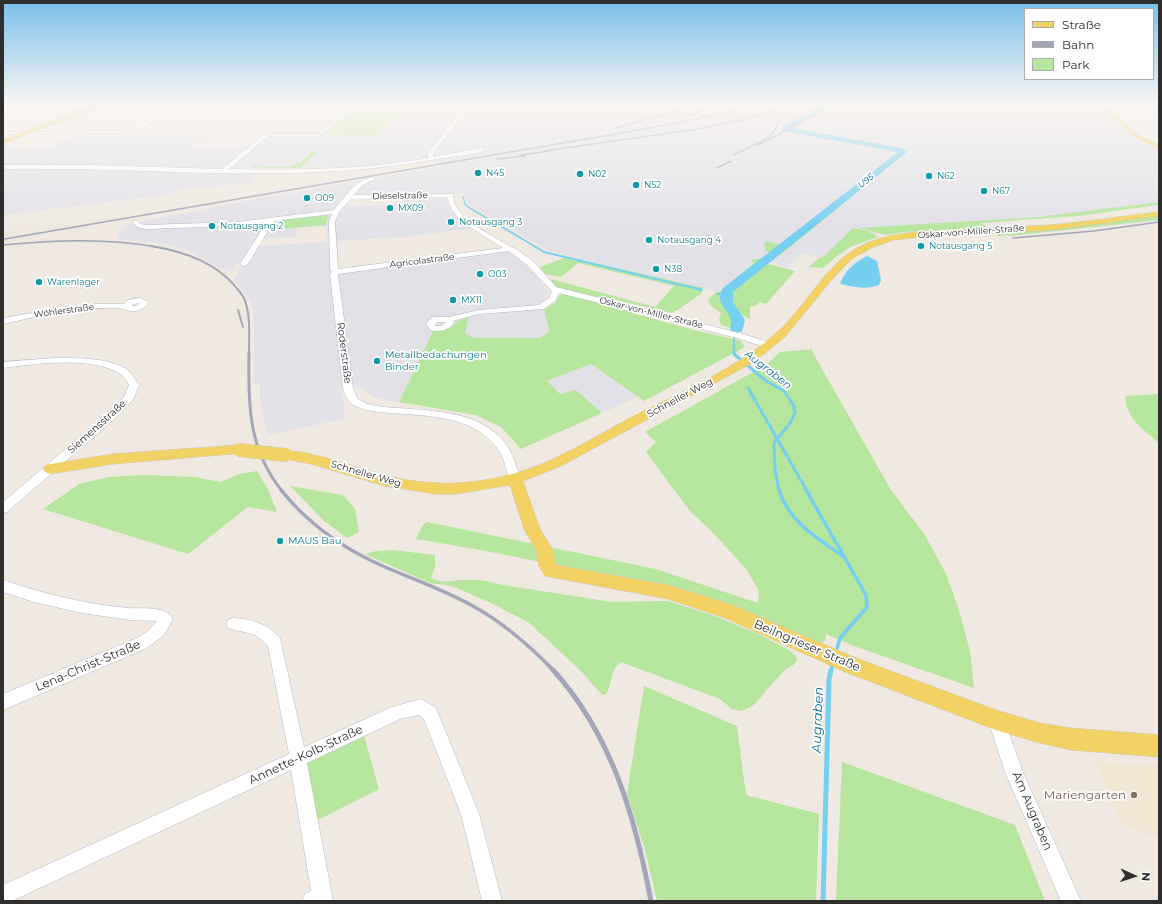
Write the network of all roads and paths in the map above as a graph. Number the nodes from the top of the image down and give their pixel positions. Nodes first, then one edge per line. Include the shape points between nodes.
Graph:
1 (255, 144) edge
2 (438, 144) edge
3 (482, 150) dead end
4 (431, 158) junction
5 (4, 167) edge
6 (224, 170) junction
7 (374, 179) dead end
8 (350, 196) junction
9 (336, 212) junction
10 (1159, 214) edge
11 (272, 220) junction
12 (135, 222) dead end
13 (508, 249) junction
14 (244, 264) dead end
15 (336, 272) junction
16 (556, 290) junction
17 (125, 306) dead end
18 (448, 320) dead end
19 (3, 321) edge
20 (771, 342) junction
21 (3, 365) edge
22 (50, 469) junction
23 (515, 479) junction
24 (3, 509) edge
25 (3, 586) edge
26 (233, 624) dead end
27 (3, 702) edge
28 (996, 720) junction
29 (1159, 746) edge
30 (298, 759) junction
31 (3, 895) edge
32 (319, 899) edge
33 (492, 901) edge
34 (1071, 901) edge

1 - 6 street
2 - 4 street via 430,154
3 - 4 street
4 - 6 street via 356,169
5 - 6 street
7 - 8 street via 360,184
8 - 9 street
8 - 13 street, Dieselstraße via 451,195 453,207 462,216
9 - 11 street
9 - 15 street, Roderstraße via 332,222
10 - 20 main road, Oskar-von-Miller-Straße via 1052,227 916,235 870,245 843,262 796,320
11 - 12 street via 157,227 139,226
11 - 14 street
13 - 15 street, Agricolastraße
13 - 16 street via 516,251 551,288
15 - 23 street, Roderstraße via 334,274 348,388 355,401 375,408 455,417 479,426 502,447
16 - 18 street via 552,299 541,307 479,312
16 - 20 street, Oskar-von-Miller-Straße
17 - 19 street, Wöhlerstraße via 68,309
20 - 23 main road, Schneller Weg via 745,363 556,463
21 - 22 street, Siemensstraße via 55,360 82,361 119,370 133,382 133,389 124,404
22 - 23 main road, Schneller Weg, bridge via 113,458 239,450 312,459 385,481 424,488 456,489
22 - 24 street, Siemensstraße
23 - 28 main road, Beilngrieser Straße via 533,530 543,544 547,566 552,571 668,592 730,612 822,653
25 - 27 street, Lena-Christ-Straße via 31,596 74,606 165,617 163,625 142,643
26 - 30 street via 262,630 275,643
28 - 29 main road, Beilngrieser Straße via 1040,734 1071,739
28 - 34 street, Am Augraben via 1014,772
30 - 31 street, Annette-Kolb-Straße
30 - 32 street
30 - 33 street, Annette-Kolb-Straße via 398,712 421,707 430,714 470,814

